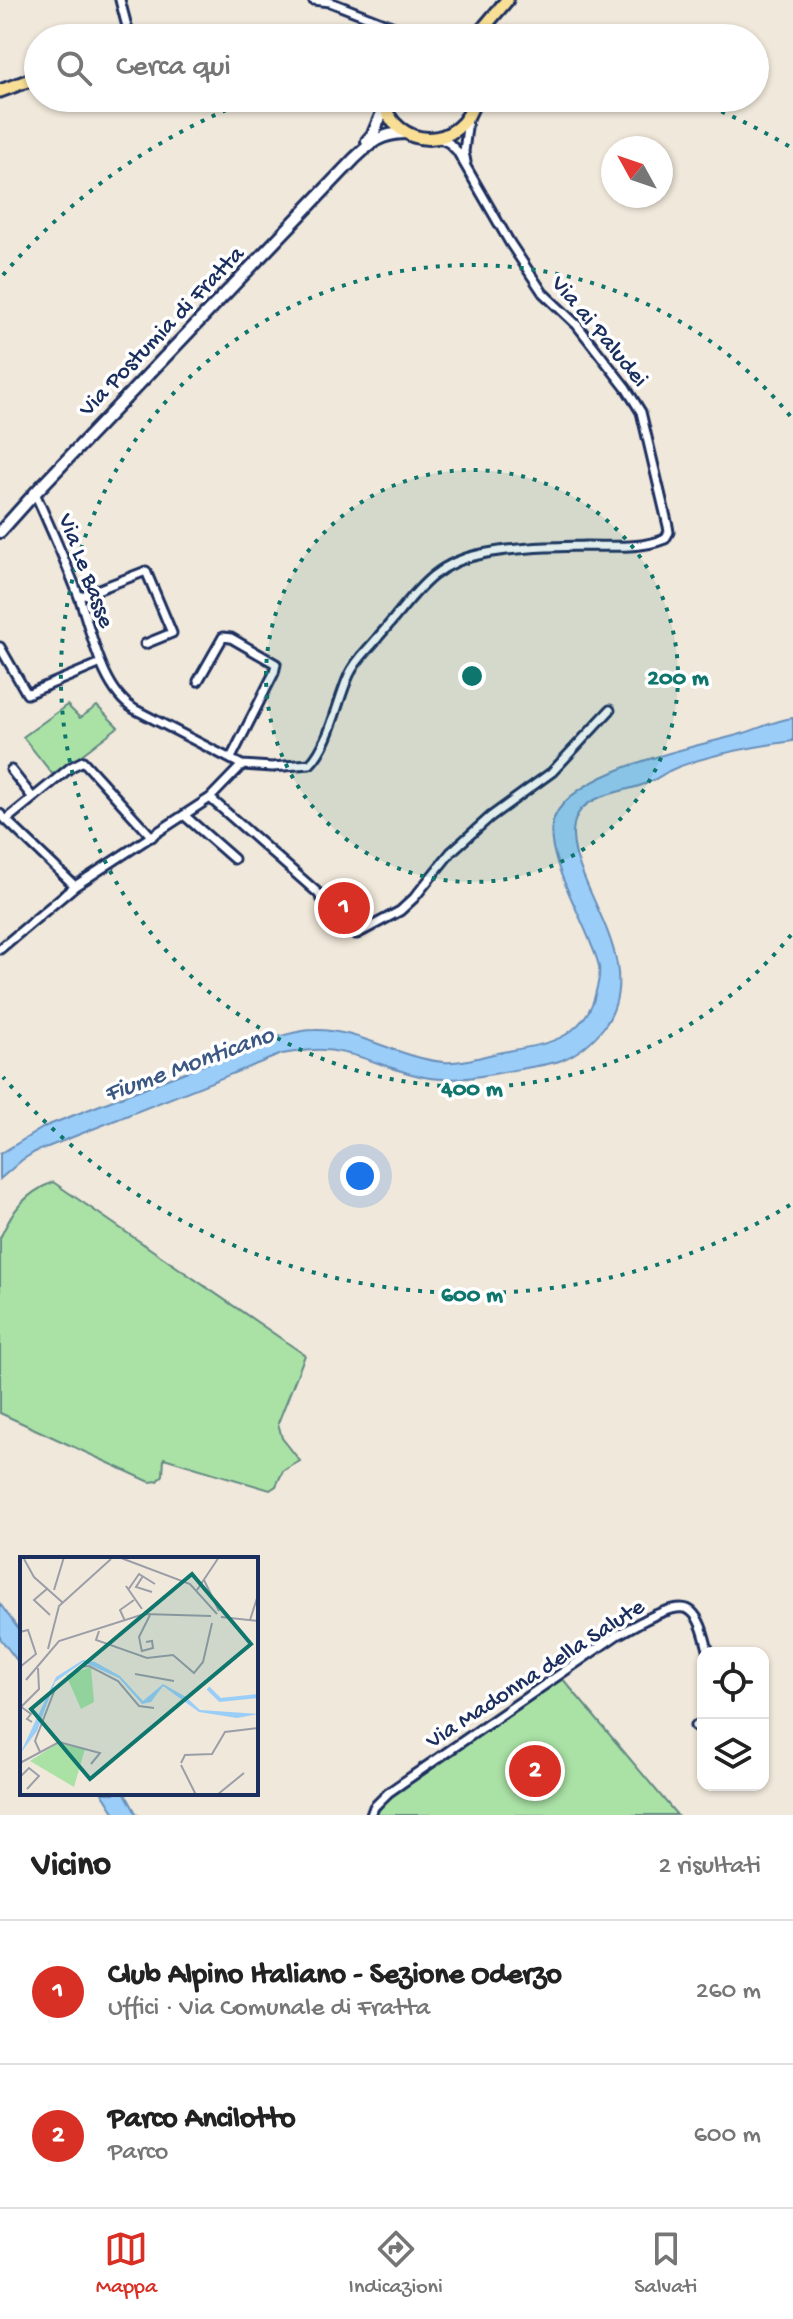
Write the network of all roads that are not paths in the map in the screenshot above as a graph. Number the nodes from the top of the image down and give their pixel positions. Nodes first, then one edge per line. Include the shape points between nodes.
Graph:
1 (120, 0) edge
2 (313, 0) edge
3 (507, 0) edge
4 (489, 19) junction
5 (126, 24) edge
6 (386, 24) edge
7 (483, 24) edge
8 (485, 24) edge
9 (24, 82) edge
10 (0, 91) edge
11 (380, 112) edge
12 (387, 112) edge
13 (470, 112) edge
14 (469, 116) junction
15 (405, 133) junction
16 (438, 138) junction
17 (354, 159) junction
18 (467, 168) junction
19 (35, 493) junction
20 (0, 532) edge
21 (79, 597) junction
22 (145, 644) dead end
23 (0, 647) edge
24 (101, 663) junction
25 (198, 681) dead end
26 (610, 710) dead end
27 (231, 758) junction
28 (242, 765) junction
29 (11, 770) dead end
30 (33, 798) junction
31 (210, 798) junction
32 (185, 816) junction
33 (3, 817) edge
34 (152, 837) junction
35 (234, 859) dead end
36 (75, 886) junction
37 (0, 949) edge
38 (707, 1647) edge
39 (371, 1815) edge

1 - 5 street
2 - 6 street
3 - 4 main road
4 - 7 main road
4 - 8 main road
9 - 10 main road
11 - 17 main road, Via Postumia di Fratta via 373,134
12 - 15 main road
13 - 14 main road
14 - 16 main road
14 - 18 street
15 - 16 main road
15 - 17 main road, Via Postumia di Fratta via 374,140
16 - 18 street, Via ai Paludei via 457,151
17 - 19 main road, Via Postumia di Fratta
18 - 28 street, Via ai Paludei via 543,293 577,325 641,412 669,532 665,539 647,544 546,547 465,558 426,580 359,658 310,764
19 - 20 main road, Via Postumia di Fratta
19 - 21 street, Via Le Basse
21 - 22 street via 146,571 172,633
21 - 24 street, Via Le Basse
23 - 24 street, Via Le Basse via 27,694
24 - 27 street, Via Le Basse via 127,704
25 - 27 street via 223,637 276,664
26 - 31 street via 552,772 451,852 406,906 357,934 345,933 318,893
27 - 28 street, Via Le Basse
28 - 31 street
29 - 30 street
30 - 33 street
30 - 34 street via 83,761
31 - 32 street
32 - 34 street
32 - 35 street
33 - 36 street
34 - 36 street
36 - 37 street
38 - 39 street, Via Madonna della Salute via 692,1611 685,1607 647,1619 389,1792

